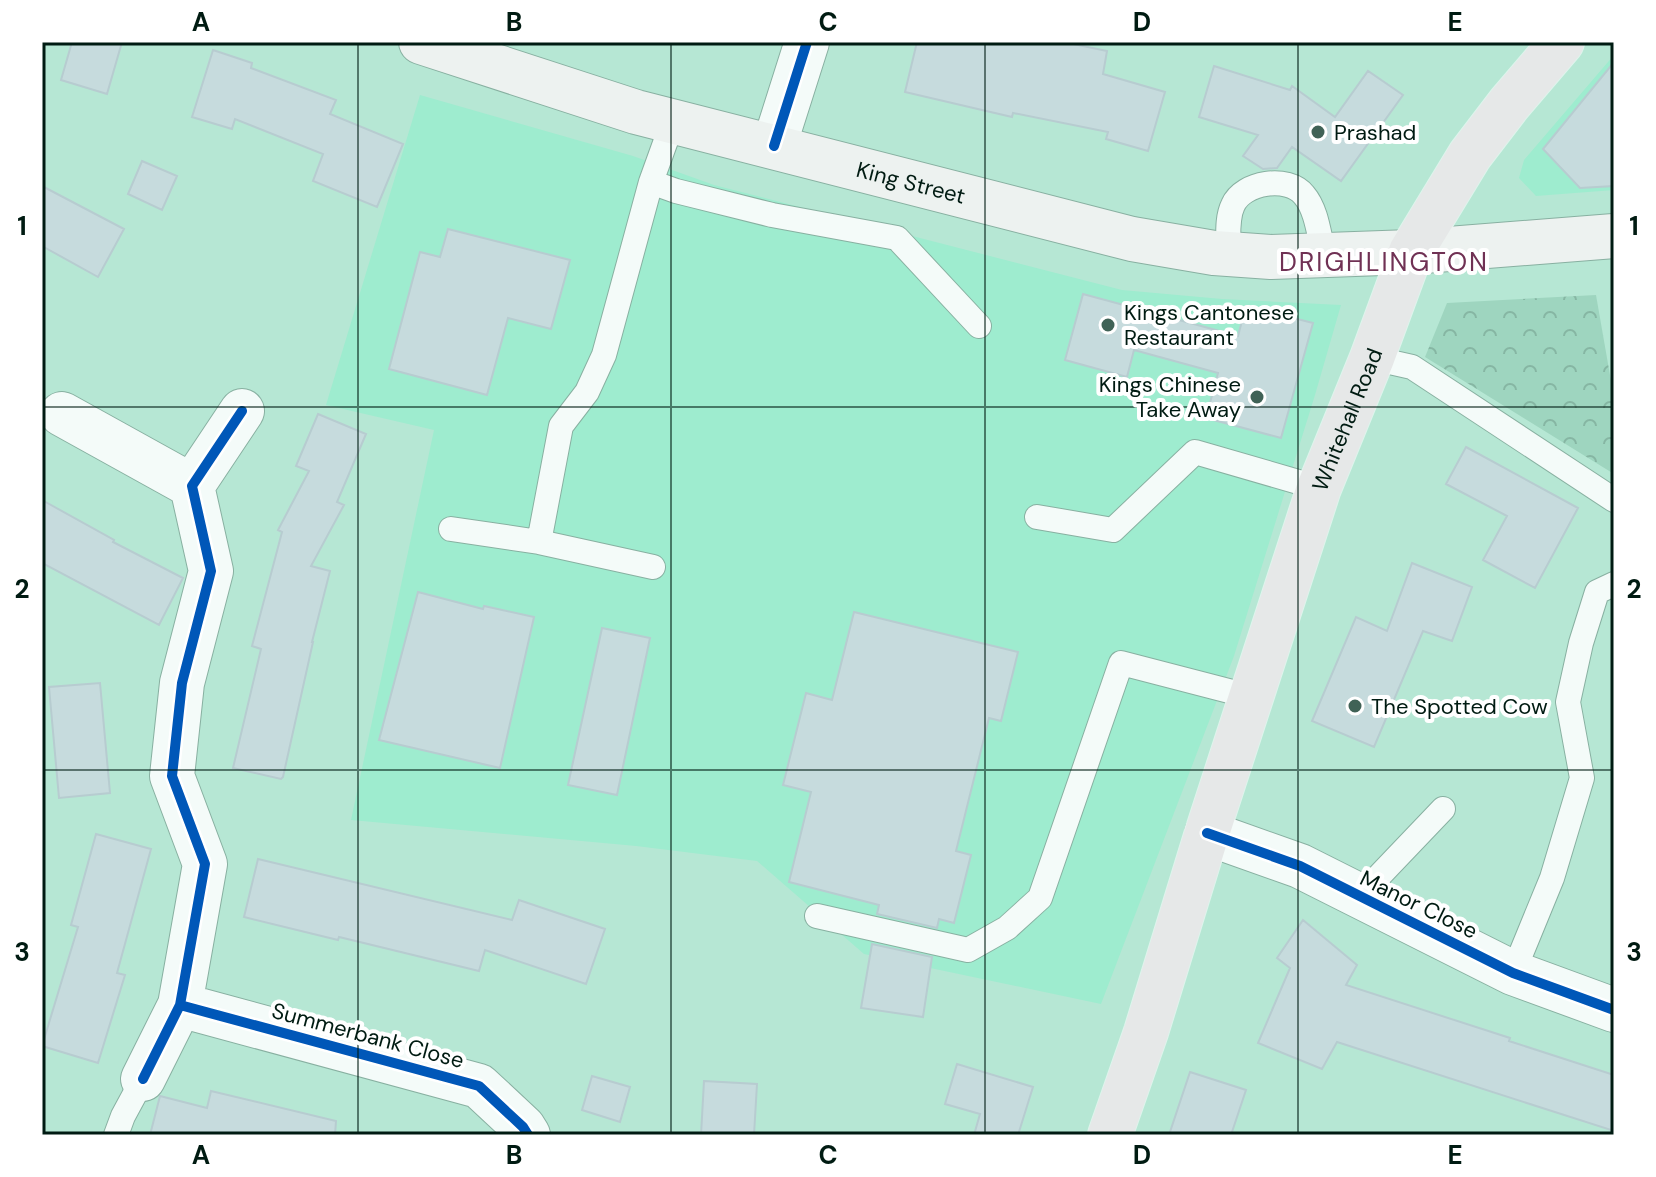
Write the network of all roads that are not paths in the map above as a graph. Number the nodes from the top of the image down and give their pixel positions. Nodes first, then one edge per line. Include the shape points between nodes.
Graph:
1 (421, 42) edge
2 (807, 42) edge
3 (1562, 42) edge
4 (673, 121) junction
5 (774, 146) junction
6 (651, 182) junction
7 (1614, 236) edge
8 (1411, 252) junction
9 (1228, 255) junction
10 (1324, 255) junction
11 (979, 326) dead end
12 (1372, 358) junction
13 (242, 411) dead end
14 (62, 414) dead end
15 (192, 486) junction
16 (1319, 488) junction
17 (1614, 500) edge
18 (1037, 517) dead end
19 (451, 529) dead end
20 (539, 542) junction
21 (653, 567) dead end
22 (1614, 584) edge
23 (1252, 697) junction
24 (1443, 809) dead end
25 (1207, 833) junction
26 (1359, 897) junction
27 (817, 916) dead end
28 (1513, 973) junction
29 (180, 1005) junction
30 (1614, 1010) edge
31 (143, 1079) joint
32 (116, 1135) edge
33 (528, 1135) edge
34 (1110, 1135) edge

1 - 4 main road, King Street
2 - 5 street
3 - 8 main road, Whitehall Road via 1470,155
4 - 5 main road, King Street
4 - 6 lane
5 - 9 main road, King Street via 1132,239
6 - 11 lane via 772,215 897,238
6 - 20 lane via 604,355 587,392 561,426
7 - 8 main road, King Street
8 - 10 main road, King Street
8 - 12 main road, Whitehall Road
9 - 10 main road, King Street
9 - 10 lane via 1229,216 1238,196 1283,183 1302,191 1309,201
12 - 16 main road, Whitehall Road
12 - 17 lane via 1412,367
13 - 15 street
14 - 15 street
15 - 29 street via 211,571 182,683 172,776 205,864
16 - 18 lane via 1195,452 1113,530
16 - 23 main road, Whitehall Road
19 - 20 lane
20 - 21 lane
22 - 28 lane via 1597,592 1568,702 1582,778 1552,878
23 - 25 main road, Whitehall Road
23 - 27 lane via 1121,663 1040,898 1007,928 968,950
24 - 26 lane
25 - 26 street, Manor Close via 1300,866
25 - 34 main road, Whitehall Road
26 - 28 street, Manor Close
28 - 30 street, Manor Close
29 - 31 street
29 - 33 street, Summerbank Close via 479,1086
31 - 32 lane

